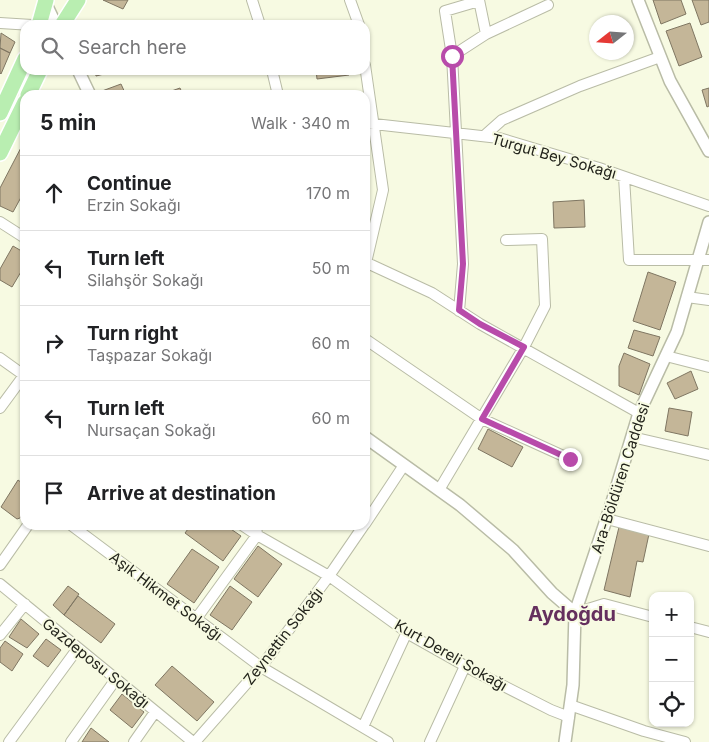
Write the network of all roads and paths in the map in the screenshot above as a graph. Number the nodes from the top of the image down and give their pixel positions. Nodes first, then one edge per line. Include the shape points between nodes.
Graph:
1 (45, 0) edge
2 (78, 0) edge
3 (252, 0) edge
4 (350, 0) edge
5 (638, 0) edge
6 (479, 1) edge
7 (548, 4) dead end
8 (39, 20) edge
9 (54, 20) edge
10 (65, 20) edge
11 (258, 20) edge
12 (357, 20) edge
13 (0, 23) edge
14 (20, 24) edge
15 (486, 34) junction
16 (452, 56) junction
17 (660, 57) junction
18 (20, 71) edge
19 (38, 75) edge
20 (80, 75) edge
21 (273, 75) edge
22 (366, 75) edge
23 (30, 90) edge
24 (88, 90) edge
25 (277, 90) edge
26 (367, 90) edge
27 (20, 112) edge
28 (0, 113) edge
29 (370, 123) edge
30 (370, 125) edge
31 (456, 134) junction
32 (484, 136) junction
33 (709, 151) edge
34 (0, 153) edge
35 (624, 177) junction
36 (709, 206) edge
37 (0, 222) edge
38 (709, 222) edge
39 (20, 235) edge
40 (506, 240) dead end
41 (370, 247) edge
42 (704, 260) edge
43 (370, 266) edge
44 (688, 297) junction
45 (709, 300) edge
46 (459, 310) junction
47 (370, 342) edge
48 (524, 347) junction
49 (666, 356) junction
50 (0, 358) edge
51 (709, 367) edge
52 (20, 372) edge
53 (20, 382) edge
54 (0, 408) edge
55 (639, 413) junction
56 (482, 419) junction
57 (632, 437) junction
58 (370, 441) edge
59 (709, 455) edge
60 (570, 459) dead end
61 (404, 465) junction
62 (439, 490) junction
63 (370, 515) edge
64 (607, 519) junction
65 (24, 530) edge
66 (78, 530) edge
67 (256, 530) edge
68 (360, 530) edge
69 (709, 546) edge
70 (0, 565) edge
71 (330, 576) junction
72 (0, 584) edge
73 (24, 604) junction
74 (575, 613) junction
75 (649, 616) edge
76 (196, 619) junction
77 (694, 628) edge
78 (407, 632) junction
79 (709, 632) edge
80 (0, 635) edge
81 (78, 648) junction
82 (465, 666) junction
83 (261, 667) junction
84 (116, 679) junction
85 (570, 711) junction
86 (155, 712) junction
87 (364, 727) junction
88 (9, 742) edge
89 (71, 742) edge
90 (134, 742) edge
91 (194, 742) edge
92 (388, 742) edge
93 (430, 742) edge
94 (566, 742) edge
95 (685, 742) edge

1 - 8 main road
1 - 9 street
2 - 10 main road
3 - 11 street
4 - 12 street
5 - 17 street
6 - 15 street
6 - 16 street via 444,11
7 - 15 street
13 - 14 street
15 - 16 street
16 - 31 street
17 - 32 street via 580,86 502,120
17 - 33 street
18 - 28 main road
19 - 23 main road
20 - 24 street
21 - 25 street
22 - 26 street
27 - 34 main road
29 - 31 street, Turgut Bey Sokağı
30 - 41 street via 376,138 383,190
31 - 32 street, Turgut Bey Sokağı
31 - 46 street via 463,264
32 - 35 street, Turgut Bey Sokağı via 500,138
35 - 36 street, Turgut Bey Sokağı
35 - 42 street via 629,260
37 - 39 street
38 - 42 street, Ara-Böldüren Caddesi
40 - 48 street via 542,239 545,306
42 - 44 street, Ara-Böldüren Caddesi
43 - 46 street via 432,293
44 - 45 street
44 - 49 street, Ara-Böldüren Caddesi
46 - 48 street
47 - 56 street
48 - 55 street
48 - 56 street
49 - 51 street
49 - 55 street, Ara-Böldüren Caddesi
50 - 52 street
53 - 54 street
55 - 57 street, Ara-Böldüren Caddesi
56 - 60 street
56 - 62 street
57 - 59 street
57 - 64 street, Ara-Böldüren Caddesi
58 - 61 street
61 - 62 street
61 - 63 street, Zeynettin Sokağı
62 - 74 street via 513,550
64 - 69 street
64 - 74 street, Ara-Böldüren Caddesi
65 - 70 street
66 - 76 street, Aşık Hikmet Sokağı
67 - 71 street, Kurt Dereli Sokağı
67 - 76 street
68 - 71 street, Zeynettin Sokağı
71 - 78 street, Kurt Dereli Sokağı
71 - 83 street, Zeynettin Sokağı
72 - 73 street, Gazdeposu Sokağı
73 - 80 street
73 - 81 street, Gazdeposu Sokağı
74 - 75 street via 604,604
74 - 85 street, Ara-Böldüren Caddesi
76 - 83 street, Aşık Hikmet Sokağı
77 - 79 street
78 - 82 street, Kurt Dereli Sokağı
78 - 87 street
81 - 84 street, Gazdeposu Sokağı
81 - 88 street
82 - 85 street, Kurt Dereli Sokağı via 551,710
82 - 93 street
83 - 87 street, Aşık Hikmet Sokağı
83 - 91 street, Zeynettin Sokağı
84 - 86 street, Gazdeposu Sokağı
84 - 89 street
85 - 94 street, Ara-Böldüren Caddesi
85 - 95 street, Kurt Dereli Sokağı
86 - 90 street
86 - 91 street, Gazdeposu Sokağı
87 - 92 street, Aşık Hikmet Sokağı

